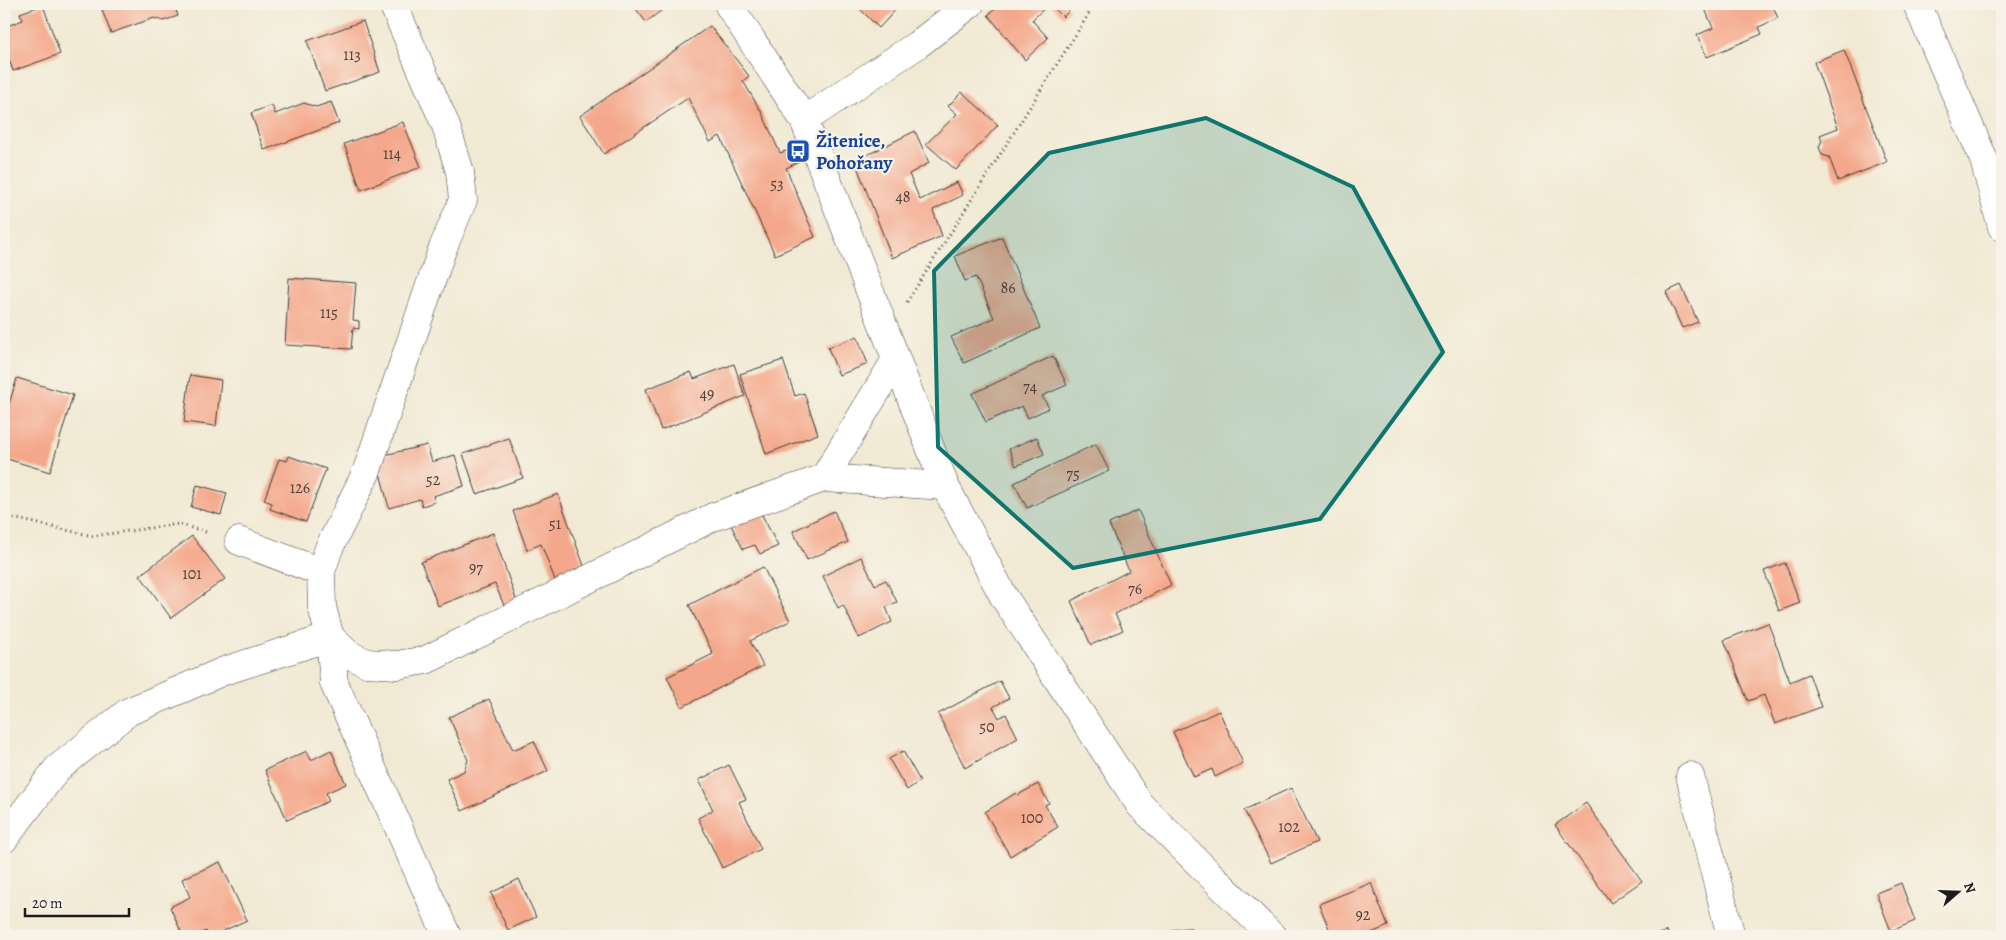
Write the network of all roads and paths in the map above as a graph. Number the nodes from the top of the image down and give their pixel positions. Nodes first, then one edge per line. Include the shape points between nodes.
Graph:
1 (393, 4) edge
2 (728, 4) edge
3 (970, 4) edge
4 (1094, 4) edge
5 (1917, 4) edge
6 (804, 120) junction
7 (2002, 228) edge
8 (886, 336) junction
9 (895, 361) junction
10 (824, 478) junction
11 (945, 486) junction
12 (4, 516) edge
13 (238, 541) joint
14 (321, 572) junction
15 (330, 637) junction
16 (1690, 776) dead end
17 (4, 839) edge
18 (447, 936) edge
19 (1272, 936) edge
20 (1731, 936) edge

1 - 14 street via 446,126 460,172 463,200 442,250 366,473 329,548
2 - 6 street
3 - 6 street via 917,45
4 - 8 path
5 - 7 street via 1984,160
6 - 8 street
8 - 9 street
9 - 10 street
9 - 11 street
10 - 11 street
10 - 15 street via 713,517 426,660 397,665 367,662 348,654
11 - 19 street via 1004,597 1140,805
12 - 13 path via 92,536 179,524
13 - 14 street
14 - 15 street via 322,607
15 - 17 street via 224,671 128,712 57,769
15 - 18 street via 334,682
16 - 20 street

